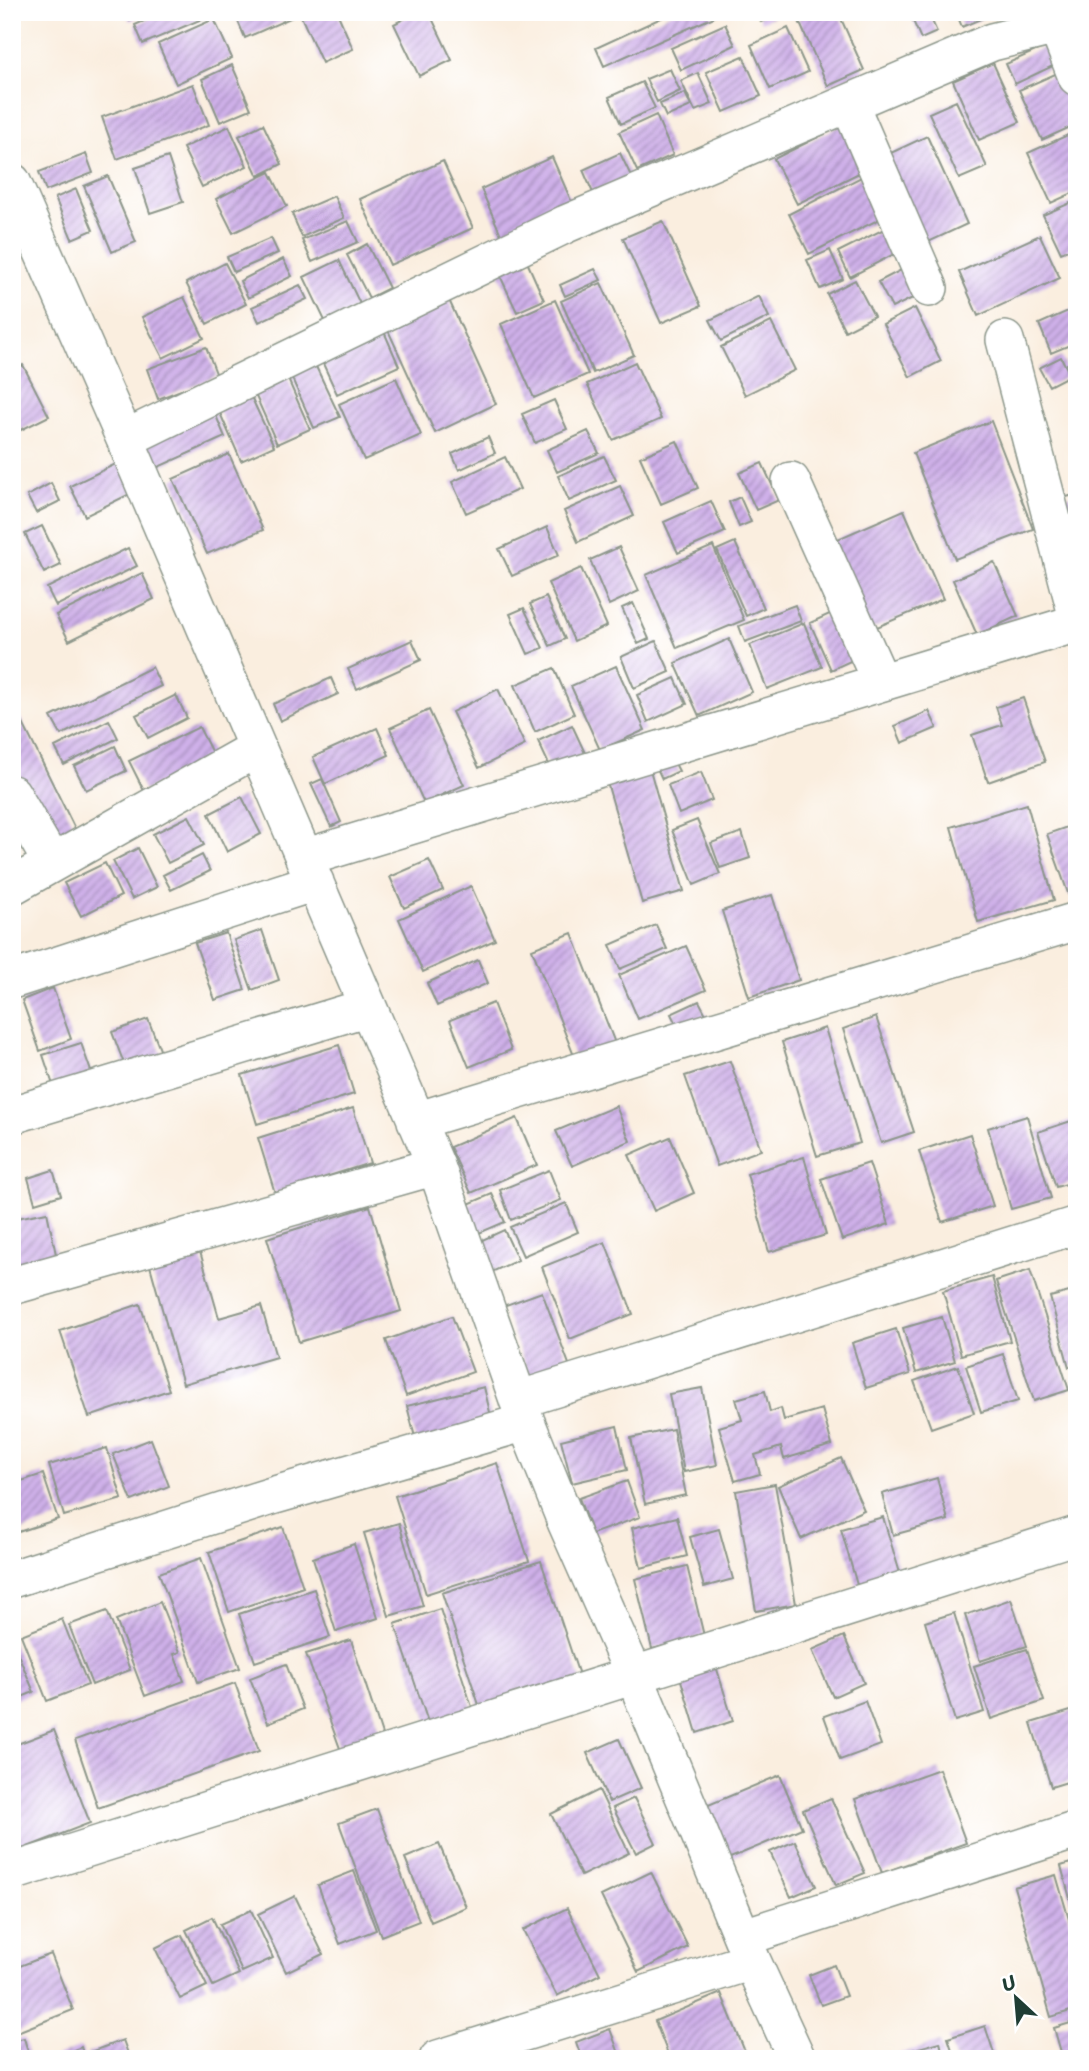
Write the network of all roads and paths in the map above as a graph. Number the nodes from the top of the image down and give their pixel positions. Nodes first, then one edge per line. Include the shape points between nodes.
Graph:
1 (1067, 23) edge
2 (1077, 77) edge
3 (849, 103) junction
4 (12, 182) edge
5 (929, 288) dead end
6 (1005, 340) dead end
7 (125, 439) junction
8 (791, 481) dead end
9 (1077, 615) edge
10 (1077, 623) edge
11 (881, 682) junction
12 (257, 748) junction
13 (12, 794) edge
14 (52, 863) junction
15 (309, 870) junction
16 (12, 886) edge
17 (1077, 920) edge
18 (12, 980) edge
19 (368, 1007) junction
20 (12, 1115) edge
21 (416, 1121) junction
22 (436, 1166) junction
23 (1077, 1225) edge
24 (12, 1286) edge
25 (522, 1411) junction
26 (1077, 1535) edge
27 (12, 1579) edge
28 (634, 1675) junction
29 (1077, 1830) edge
30 (12, 1872) edge
31 (748, 1949) junction
32 (438, 2059) edge
33 (797, 2059) edge

1 - 2 street
1 - 3 street via 992,42
3 - 5 street
3 - 7 street via 566,224
4 - 7 street
6 - 9 street
7 - 12 street
8 - 11 street
10 - 11 street
11 - 15 street
12 - 14 street
12 - 15 street
13 - 14 street
14 - 16 street
15 - 18 street
15 - 19 street
17 - 21 street
19 - 20 street
19 - 21 street
21 - 22 street
22 - 24 street
22 - 25 street
23 - 25 street
25 - 27 street
25 - 28 street
26 - 28 street
28 - 30 street
28 - 31 street
29 - 31 street
31 - 32 street
31 - 33 street

